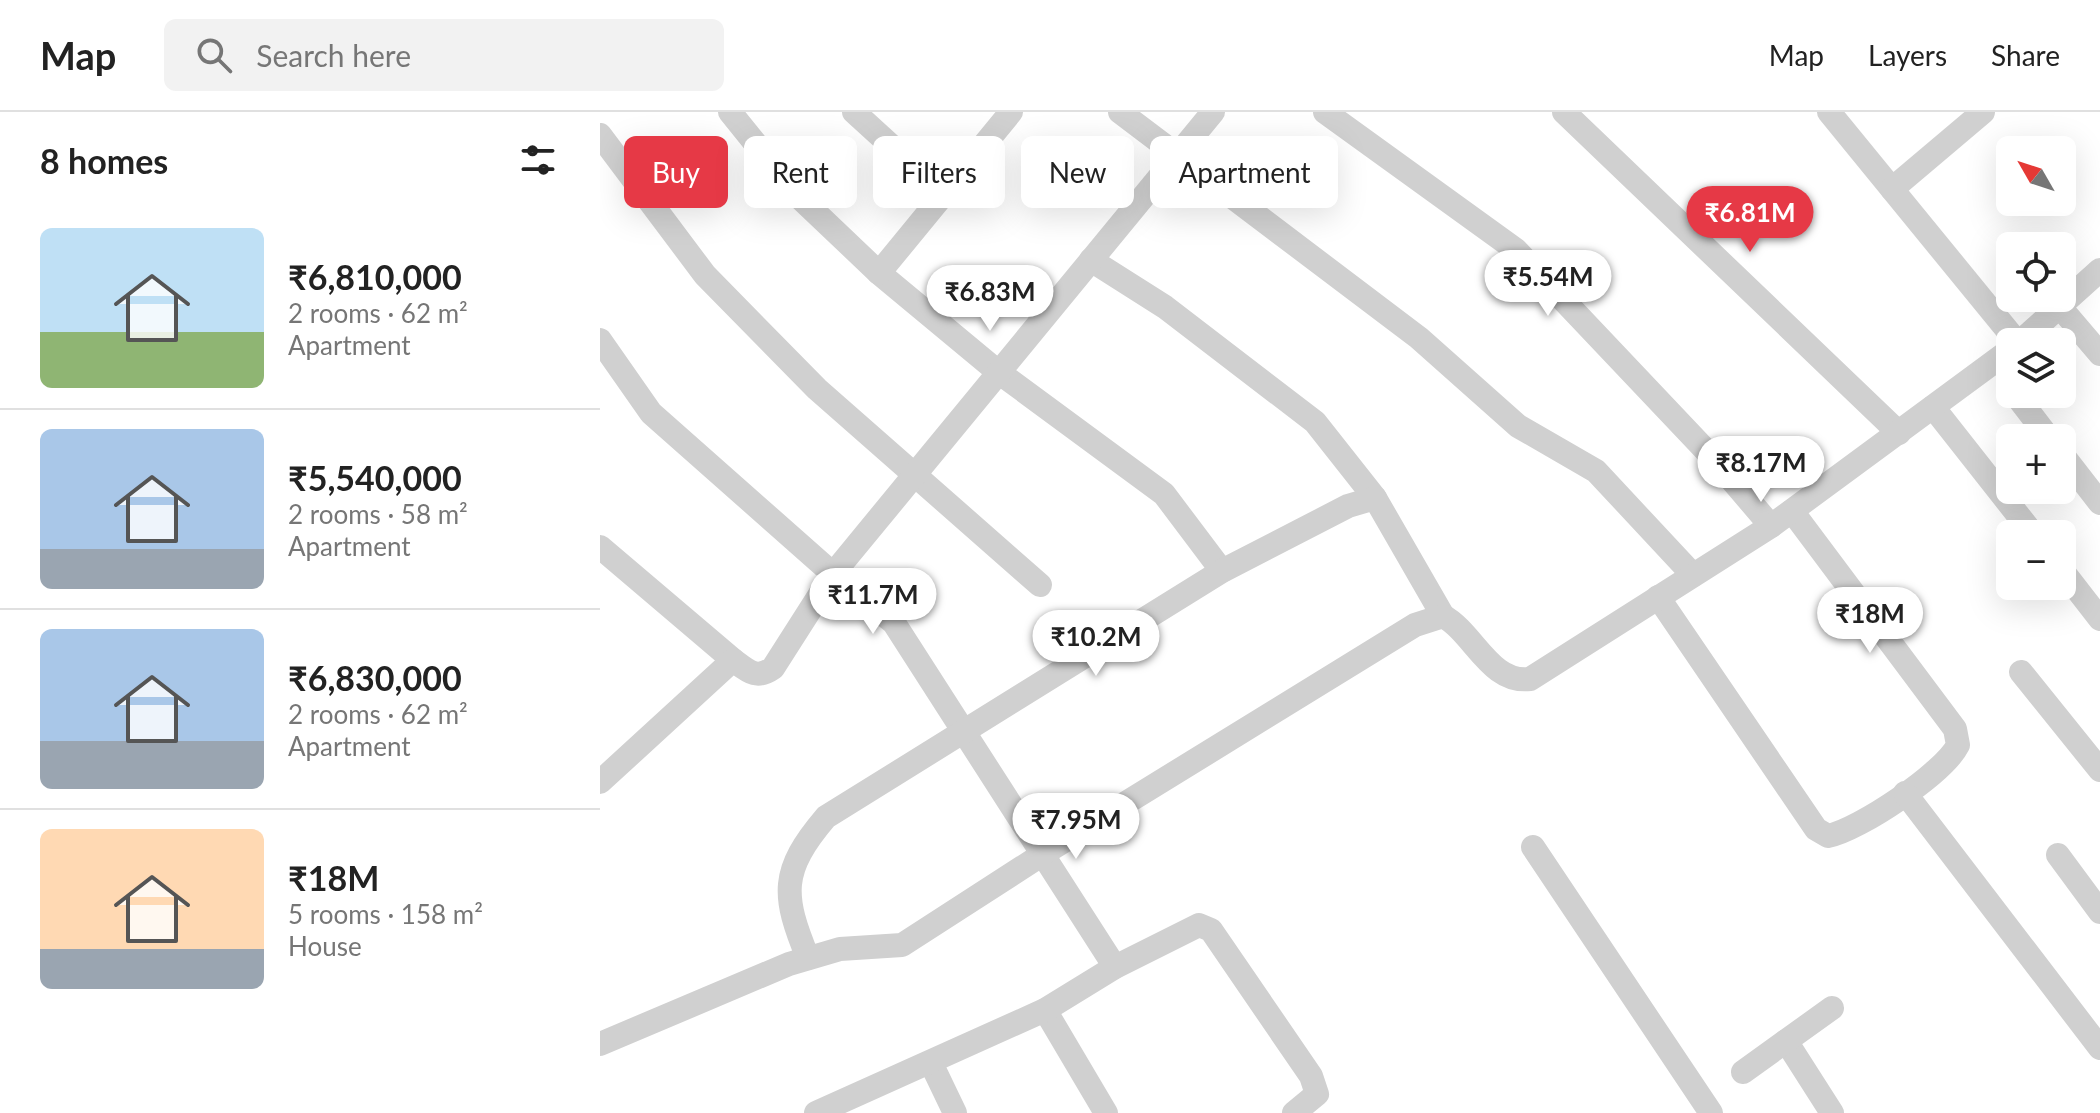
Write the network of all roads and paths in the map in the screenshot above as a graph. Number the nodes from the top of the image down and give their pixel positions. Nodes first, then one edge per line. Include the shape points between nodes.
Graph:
1 (730, 112) edge
2 (854, 112) edge
3 (1011, 112) edge
4 (1120, 112) edge
5 (1213, 112) edge
6 (1325, 112) edge
7 (1564, 112) edge
8 (1829, 112) edge
9 (1983, 112) edge
10 (600, 135) edge
11 (880, 136) edge
12 (991, 136) edge
13 (1155, 136) edge
14 (1193, 136) edge
15 (1150, 188) edge
16 (1892, 189) junction
17 (932, 208) edge
18 (1250, 208) edge
19 (1091, 260) junction
20 (2100, 270) edge
21 (879, 273) junction
22 (2076, 292) edge
23 (2054, 312) edge
24 (2064, 312) edge
25 (2007, 328) edge
26 (2035, 328) edge
27 (600, 340) edge
28 (2100, 354) edge
29 (1996, 361) edge
30 (997, 371) junction
31 (1933, 407) junction
32 (2026, 408) edge
33 (2038, 424) edge
34 (1899, 433) junction
35 (2076, 472) edge
36 (915, 474) junction
37 (1375, 498) junction
38 (2100, 503) edge
39 (1792, 511) junction
40 (2022, 520) edge
41 (1771, 526) junction
42 (603, 557) edge
43 (1222, 571) junction
44 (833, 574) junction
45 (1693, 575) junction
46 (1040, 585) dead end
47 (2076, 588) edge
48 (1658, 597) junction
49 (1443, 616) junction
50 (2100, 619) edge
51 (733, 660) junction
52 (2021, 672) dead end
53 (966, 731) junction
54 (2100, 770) edge
55 (604, 771) edge
56 (1905, 793) junction
57 (1533, 847) dead end
58 (1043, 854) junction
59 (2058, 855) dead end
60 (2100, 912) edge
61 (808, 958) junction
62 (1115, 967) junction
63 (1832, 1008) dead end
64 (1045, 1010) junction
65 (1786, 1041) junction
66 (600, 1044) edge
67 (2100, 1048) edge
68 (931, 1063) junction
69 (1743, 1072) dead end
70 (816, 1113) edge
71 (955, 1113) edge
72 (1106, 1113) edge
73 (1294, 1113) edge
74 (1711, 1113) edge
75 (1832, 1113) edge

1 - 21 street via 797,195
2 - 11 street
3 - 12 street
4 - 13 street
5 - 14 street
6 - 41 street via 1516,250
7 - 34 street
8 - 16 street
9 - 16 street
10 - 36 street via 705,275 817,389
15 - 19 street
16 - 25 street
17 - 21 street
18 - 45 street via 1419,338 1511,421 1596,471
19 - 30 street
19 - 37 street via 1165,307 1315,422
20 - 22 street
21 - 30 street
23 - 26 street
24 - 28 street
27 - 44 street via 651,413
29 - 31 street
30 - 36 street
30 - 43 street via 1164,494
31 - 34 street
31 - 40 street
32 - 33 street
34 - 39 street
35 - 38 street
36 - 44 street
36 - 46 street
37 - 43 street via 1348,506
37 - 49 street
39 - 41 street
39 - 56 street via 1955,729 1958,745 1950,759
41 - 45 street
42 - 51 street
43 - 53 street
44 - 51 street via 773,668 753,675
44 - 53 street via 894,623
45 - 48 street
47 - 50 street
48 - 49 street via 1530,679 1516,681 1502,675
48 - 56 street via 1816,829 1828,836 1841,833
49 - 58 street via 1415,625
51 - 55 street
52 - 54 street
53 - 58 street
53 - 61 street via 826,817 802,844 787,901
56 - 67 street
57 - 74 street
58 - 61 street via 902,945 840,949
58 - 62 street
59 - 60 street
61 - 66 street
62 - 64 street
62 - 73 street via 1199,925 1207,926 1311,1076 1317,1094
63 - 65 street
64 - 68 street
64 - 72 street
65 - 69 street
65 - 75 street
68 - 70 street
68 - 71 street

